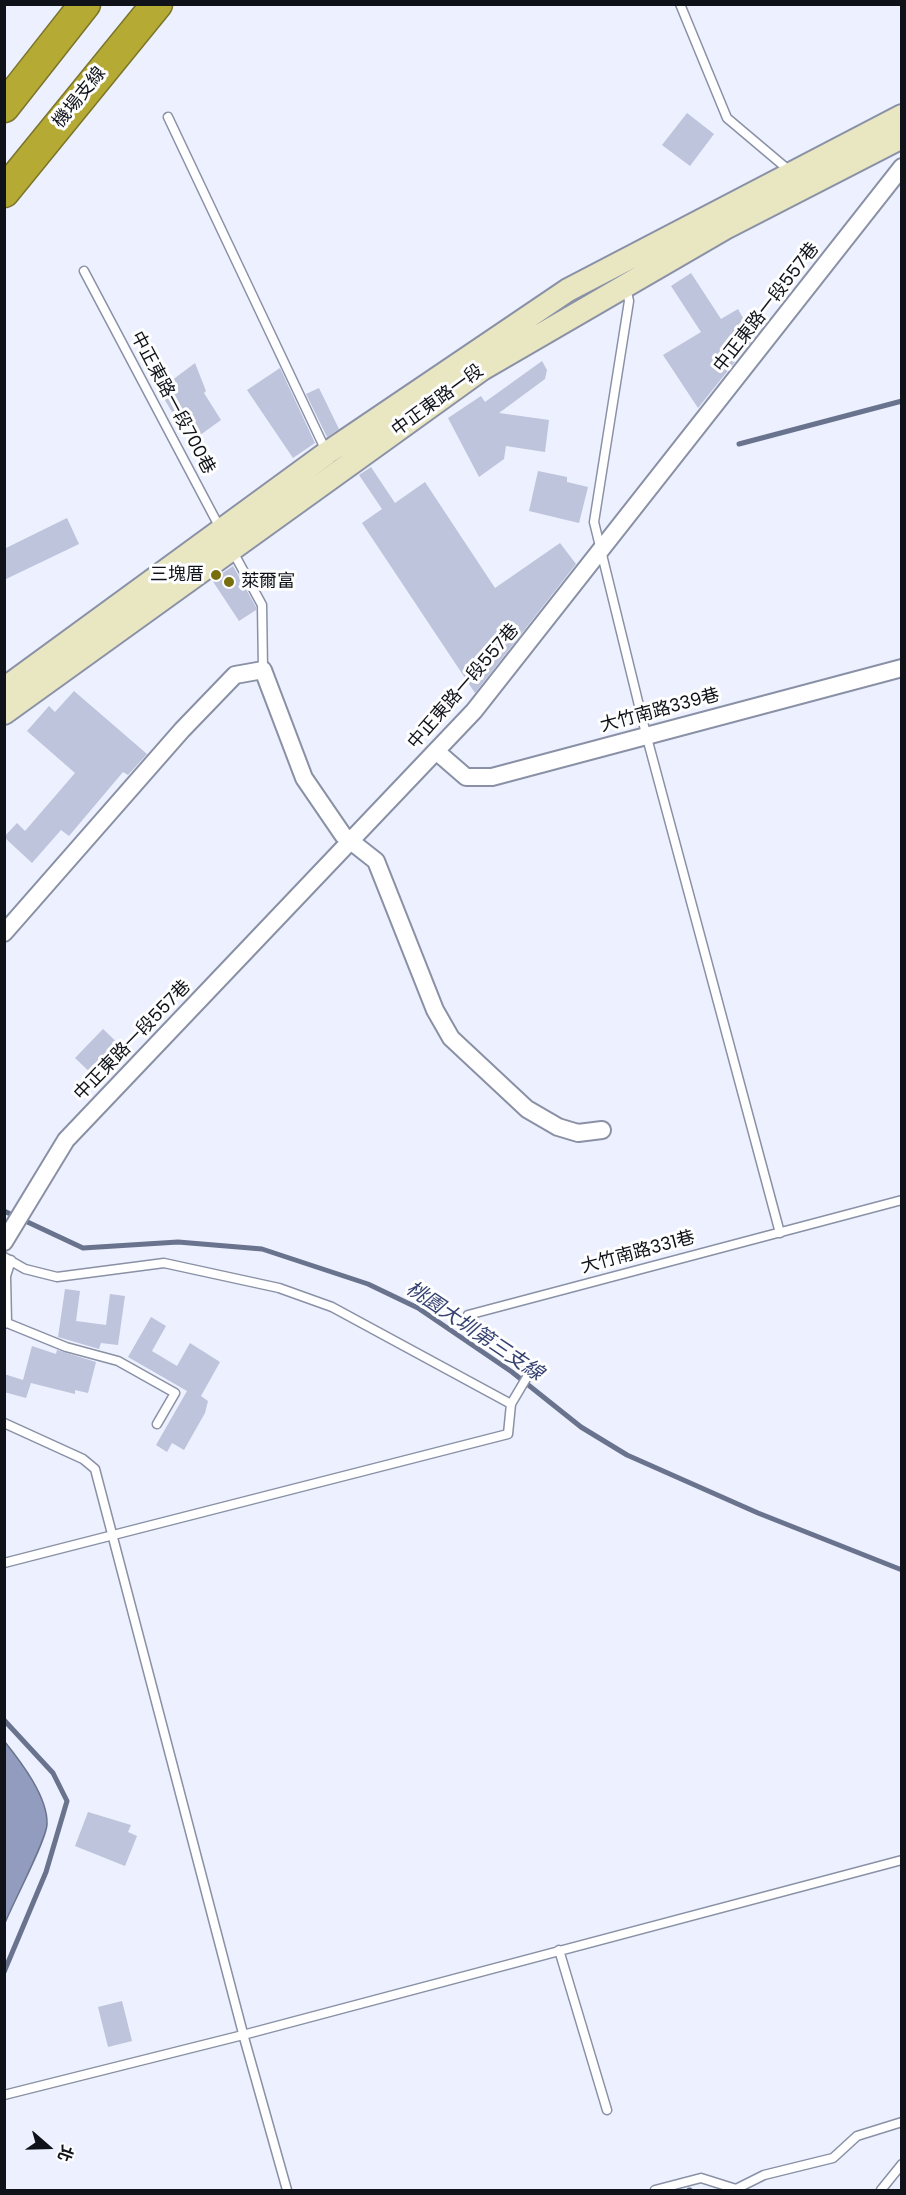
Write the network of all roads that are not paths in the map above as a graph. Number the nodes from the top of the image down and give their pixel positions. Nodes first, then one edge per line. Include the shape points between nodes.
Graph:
1 (85, 4) edge
2 (157, 4) edge
3 (680, 4) edge
4 (4, 107) edge
5 (902, 116) edge
6 (168, 117) dead end
7 (902, 136) edge
8 (902, 167) edge
9 (798, 182) junction
10 (4, 192) edge
11 (84, 271) dead end
12 (626, 284) junction
13 (327, 453) junction
14 (226, 540) junction
15 (600, 554) junction
16 (902, 668) edge
17 (263, 669) junction
18 (4, 689) edge
19 (4, 713) edge
20 (646, 734) junction
21 (436, 751) junction
22 (351, 841) junction
23 (4, 933) edge
24 (602, 1130) dead end
25 (902, 1200) edge
26 (780, 1233) junction
27 (5, 1242) edge
28 (8, 1258) edge
29 (6, 1323) edge
30 (511, 1404) junction
31 (4, 1423) edge
32 (157, 1424) dead end
33 (113, 1536) junction
34 (4, 1563) edge
35 (902, 1860) edge
36 (559, 1950) junction
37 (243, 2035) junction
38 (4, 2095) edge
39 (607, 2110) dead end
40 (902, 2122) edge
41 (902, 2164) edge
42 (287, 2190) edge
43 (655, 2190) edge
44 (881, 2190) edge

1 - 4 highway
2 - 10 highway, 機場支線
3 - 9 lane via 727,118
5 - 9 main road, 中正東路一段
6 - 13 lane
7 - 9 main road, 中正東路一段
8 - 15 street, 中正東路一段557巷
9 - 12 main road, 中正東路一段
9 - 13 main road, 中正東路一段 via 568,290
11 - 14 lane, 中正東路一段700巷
12 - 14 main road, 中正東路一段 via 482,369
12 - 15 lane via 629,301 594,522
13 - 14 main road, 中正東路一段
14 - 17 lane, 中正東路一段700巷 via 262,605
14 - 18 main road, 中正東路一段
14 - 19 main road, 中正東路一段
15 - 20 lane
15 - 21 street, 中正東路一段557巷 via 474,711
16 - 20 street, 大竹南路339巷
17 - 22 street via 304,777
17 - 23 street via 235,675
20 - 21 street, 大竹南路339巷 via 492,777 466,777
20 - 26 lane
21 - 22 street, 中正東路一段557巷
22 - 24 street via 376,861 435,1010 451,1038 527,1109 558,1127 578,1133
22 - 27 street, 中正東路一段557巷 via 66,1140
25 - 26 lane, 大竹南路331巷
26 - 30 lane, 大竹南路331巷 via 468,1315 471,1330 533,1366
28 - 29 lane
28 - 30 lane via 25,1269 57,1277 164,1263 279,1288 332,1308
29 - 32 lane via 66,1347 118,1361 176,1393
30 - 33 lane via 508,1434
31 - 33 lane via 83,1459 95,1469
33 - 34 lane
33 - 37 lane
35 - 36 lane
36 - 37 lane
36 - 39 lane
37 - 38 lane
37 - 42 lane
40 - 43 lane via 856,2136 833,2158 764,2175 736,2189 701,2178
41 - 44 lane

